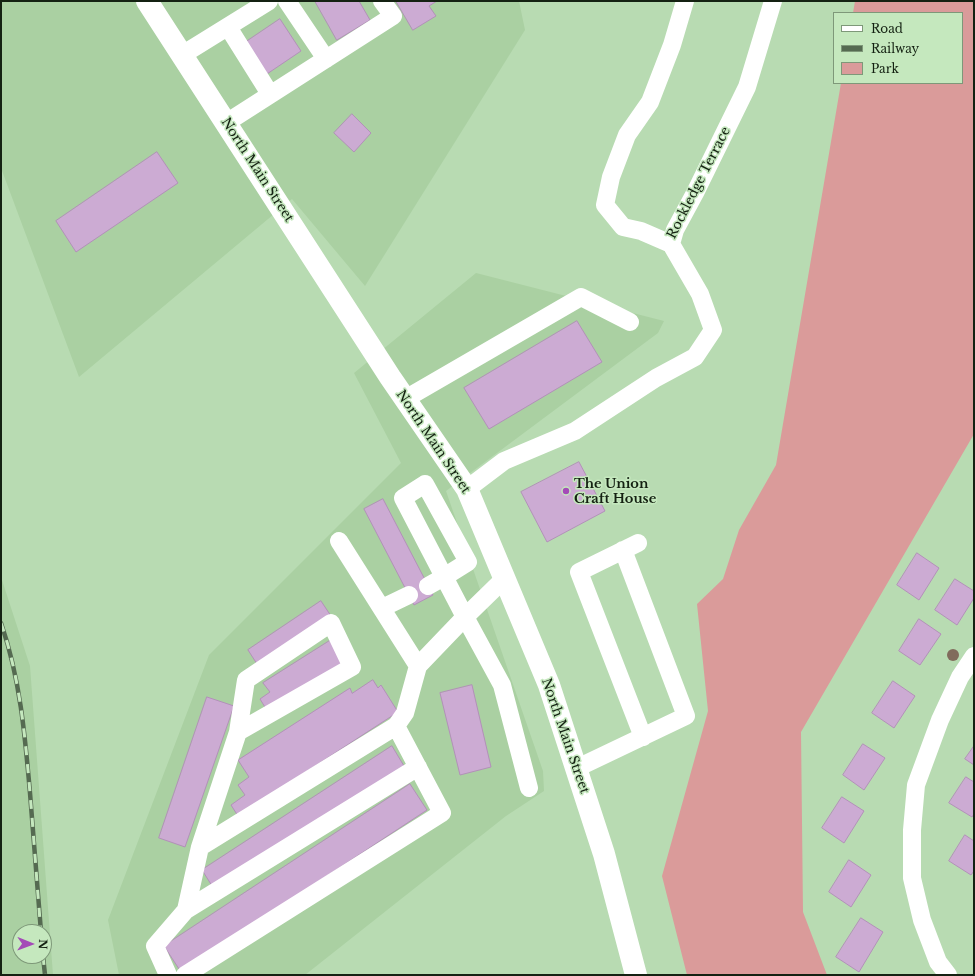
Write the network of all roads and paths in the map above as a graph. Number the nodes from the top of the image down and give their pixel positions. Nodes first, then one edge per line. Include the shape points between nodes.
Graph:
1 (147, 1) edge
2 (269, 1) edge
3 (287, 1) edge
4 (382, 1) edge
5 (685, 1) edge
6 (773, 1) edge
7 (228, 27) junction
8 (182, 56) junction
9 (326, 59) junction
10 (270, 94) junction
11 (226, 123) junction
12 (671, 244) junction
13 (630, 322) dead end
14 (405, 399) junction
15 (467, 489) junction
16 (437, 506) junction
17 (415, 520) junction
18 (452, 534) junction
19 (339, 541) dead end
20 (428, 547) junction
21 (444, 578) junction
22 (504, 579) junction
23 (428, 586) dead end
24 (409, 595) dead end
25 (382, 608) junction
26 (465, 617) junction
27 (974, 656) edge
28 (418, 666) junction
29 (396, 726) junction
30 (238, 732) junction
31 (643, 737) junction
32 (418, 767) junction
33 (577, 768) junction
34 (529, 788) dead end
35 (200, 847) junction
36 (186, 910) junction
37 (168, 975) edge
38 (185, 975) edge
39 (636, 975) edge
40 (948, 975) edge

1 - 8 main road, North Main Street
2 - 7 street
3 - 9 street
4 - 9 street via 393,16
5 - 12 street, Rockledge Terrace via 672,45 650,102 628,135 611,176 605,205 623,227 642,230
6 - 12 street, Rockledge Terrace via 747,88 675,230
7 - 8 street
7 - 10 street
8 - 11 main road, North Main Street
9 - 10 street
10 - 11 street
11 - 14 main road, North Main Street
12 - 15 street via 700,294 713,330 695,357 656,378 575,431 504,461
13 - 14 street via 580,297
14 - 15 main road, North Main Street
15 - 22 main road, North Main Street
16 - 17 street
16 - 17 street via 425,484 403,498
16 - 18 street
17 - 20 street
18 - 20 street
18 - 21 street via 468,562
19 - 25 street
20 - 21 street
21 - 23 street
21 - 26 street
22 - 26 street
22 - 33 main road, North Main Street via 549,685
24 - 25 street
25 - 28 street
26 - 28 street
26 - 34 street via 502,685
27 - 40 street via 960,677 916,785 912,830 912,878 922,920 938,962
28 - 29 street via 405,713
29 - 32 street
29 - 35 street
30 - 30 street via 246,680 331,623 352,667
30 - 35 street
31 - 31 street via 686,716 631,546 579,572
31 - 33 street
32 - 36 street
32 - 38 street via 442,813
33 - 39 main road, North Main Street via 604,854
35 - 36 street
36 - 37 street via 155,946

